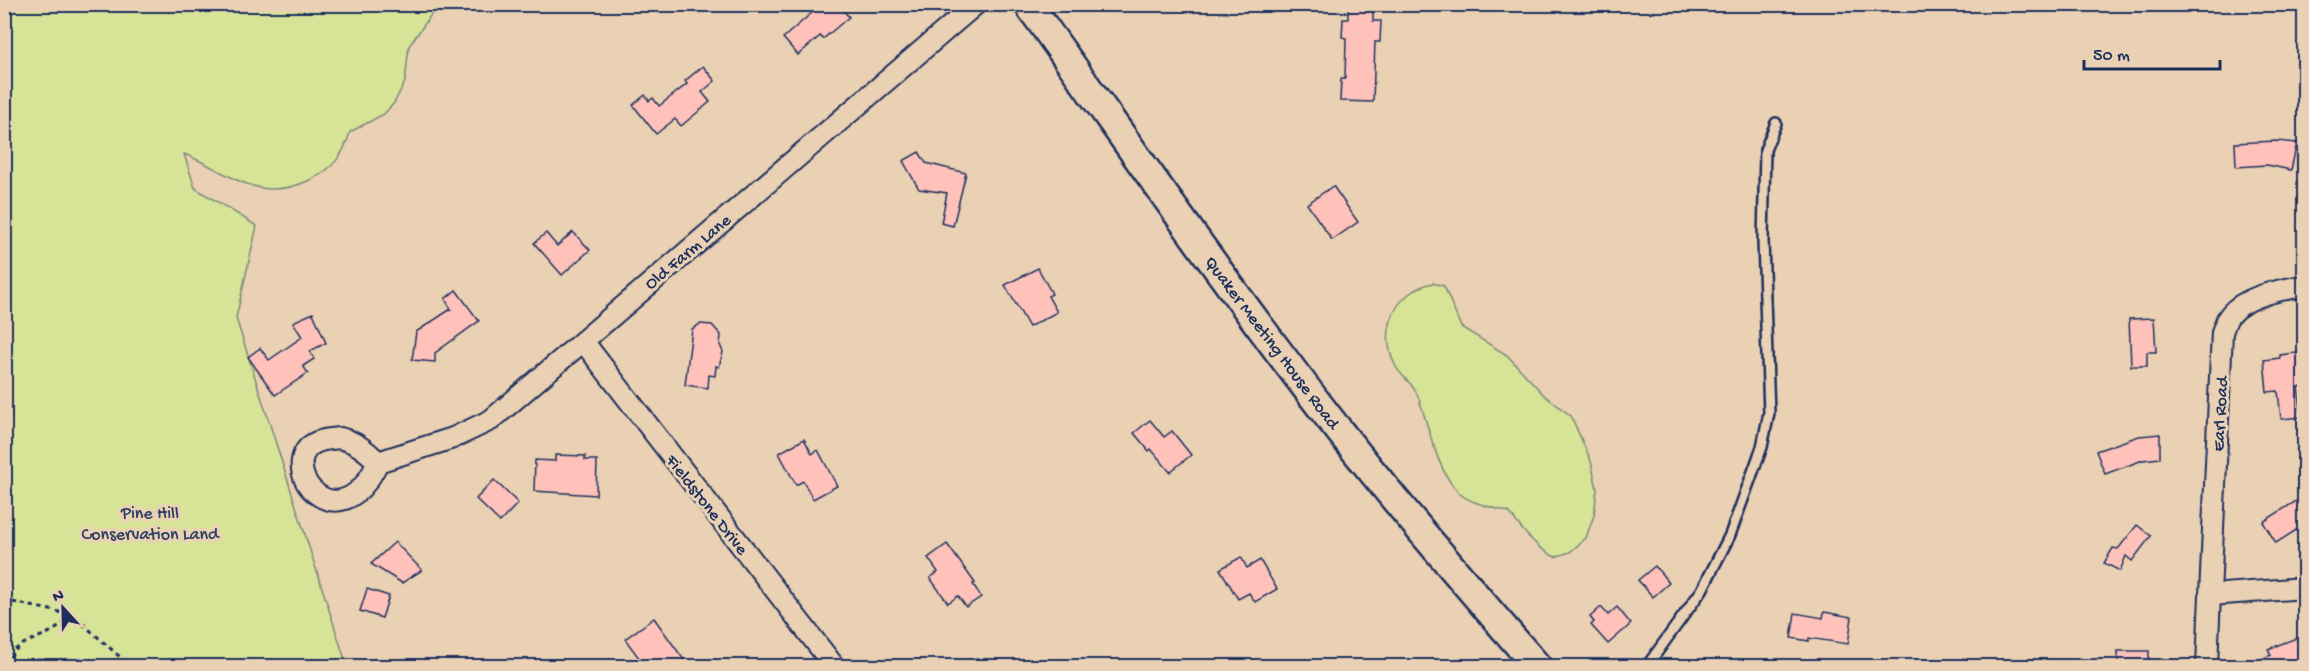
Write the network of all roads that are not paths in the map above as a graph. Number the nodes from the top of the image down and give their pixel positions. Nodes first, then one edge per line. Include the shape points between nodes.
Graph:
1 (976, 4) edge
2 (1028, 4) edge
3 (1776, 123) dead end
4 (2304, 286) edge
5 (583, 341) junction
6 (378, 462) dead end
7 (2304, 588) edge
8 (2210, 595) junction
9 (834, 666) edge
10 (1537, 666) edge
11 (1647, 666) edge
12 (2207, 666) edge

1 - 5 street, Old Farm Lane
2 - 10 main road, Quaker Meeting House Road via 1222,276 1316,400 1424,535
3 - 11 lane via 1765,150 1763,241 1769,413 1762,447 1730,535 1702,590
4 - 8 street, Earl Road via 2282,289 2242,306 2228,318 2223,332
5 - 6 street, Old Farm Lane via 491,420 453,438
5 - 9 street, Fieldstone Drive
7 - 8 street
8 - 12 street, Earl Road

